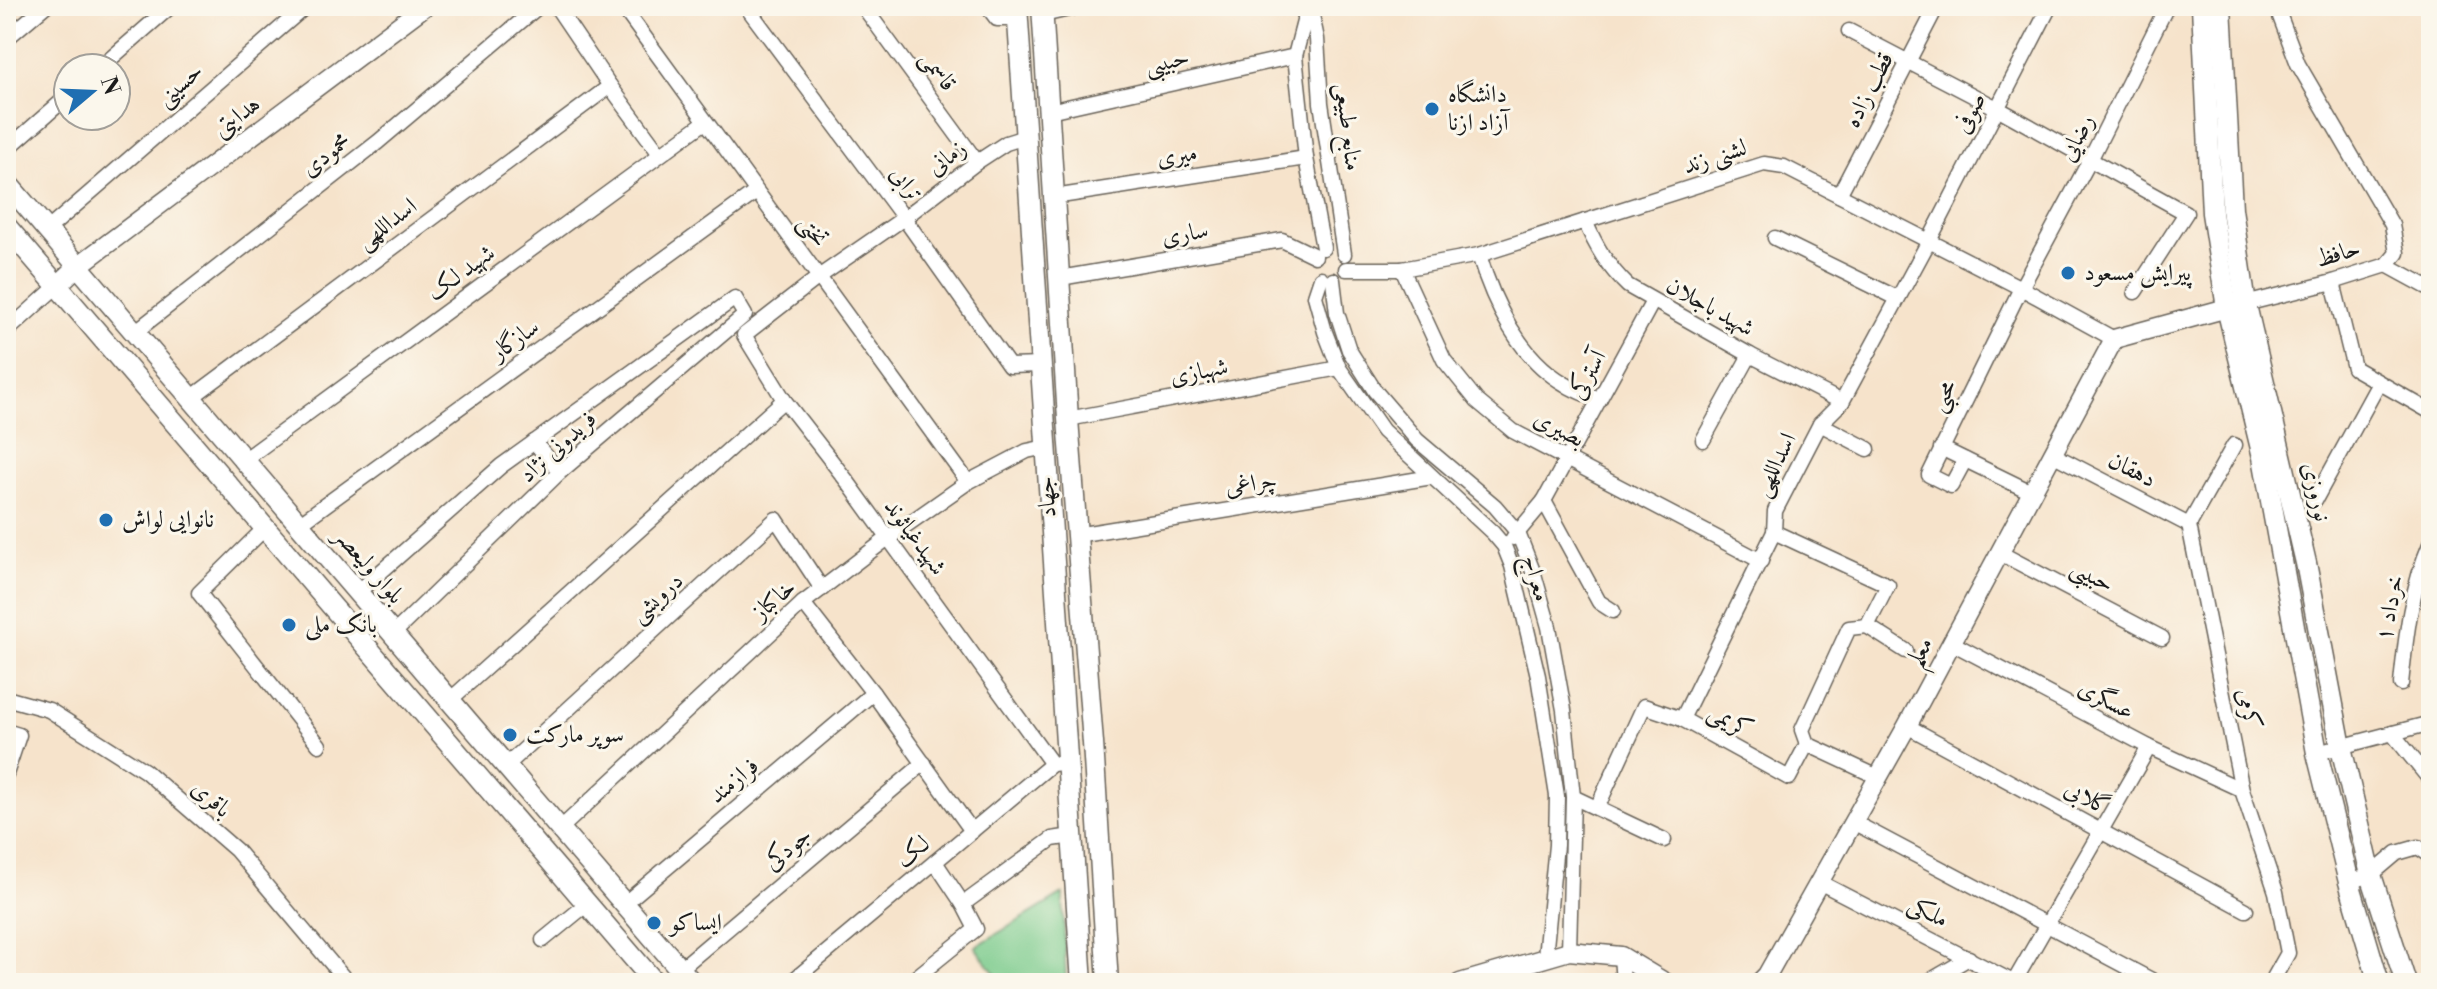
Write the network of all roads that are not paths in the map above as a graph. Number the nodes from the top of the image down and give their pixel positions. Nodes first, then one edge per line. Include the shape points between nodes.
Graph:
1 (45, 6) edge
2 (171, 6) edge
3 (306, 6) edge
4 (425, 6) edge
5 (539, 6) edge
6 (556, 6) edge
7 (622, 6) edge
8 (746, 6) edge
9 (863, 6) edge
10 (987, 6) edge
11 (1082, 6) edge
12 (1309, 6) edge
13 (1937, 6) edge
14 (2050, 6) edge
15 (2167, 6) edge
16 (2202, 6) edge
17 (2221, 6) edge
18 (2276, 6) edge
19 (1042, 10) edge
20 (1018, 12) edge
21 (1849, 31) dead end
22 (6, 39) edge
23 (118, 52) edge
24 (1295, 56) junction
25 (1908, 62) junction
26 (610, 86) junction
27 (1997, 108) junction
28 (52, 110) edge
29 (1049, 111) junction
30 (705, 122) junction
31 (1025, 137) junction
32 (6, 150) edge
33 (660, 154) junction
34 (1306, 158) junction
35 (2090, 160) junction
36 (977, 162) junction
37 (6, 182) edge
38 (756, 192) junction
39 (1839, 195) junction
40 (1054, 197) junction
41 (904, 218) junction
42 (1585, 221) junction
43 (6, 226) edge
44 (47, 230) junction
45 (1775, 238) dead end
46 (1929, 241) junction
47 (1319, 252) junction
48 (1344, 254) junction
49 (1479, 255) junction
50 (2387, 265) junction
51 (78, 266) junction
52 (1346, 269) junction
53 (1402, 269) junction
54 (820, 276) junction
55 (1060, 278) junction
56 (1327, 279) junction
57 (2333, 282) junction
58 (57, 286) junction
59 (2021, 288) junction
60 (2431, 289) edge
61 (2135, 292) dead end
62 (1897, 298) junction
63 (1653, 301) junction
64 (2236, 307) junction
65 (6, 332) edge
66 (135, 332) junction
67 (744, 335) joint
68 (2114, 339) junction
69 (1750, 355) junction
70 (1041, 365) junction
71 (1339, 368) junction
72 (2379, 383) junction
73 (191, 398) junction
74 (784, 400) junction
75 (1599, 400) junction
76 (1842, 402) junction
77 (2431, 412) edge
78 (1068, 419) junction
79 (1820, 424) junction
80 (1703, 440) dead end
81 (534, 442) junction
82 (2234, 445) dead end
83 (1046, 447) junction
84 (1941, 448) junction
85 (1868, 449) dead end
86 (2054, 455) junction
87 (1567, 458) junction
88 (244, 460) junction
89 (1965, 460) junction
90 (560, 472) junction
91 (1432, 477) junction
92 (968, 482) junction
93 (2033, 493) junction
94 (2315, 500) dead end
95 (1544, 501) junction
96 (299, 524) junction
97 (2189, 525) junction
98 (265, 528) junction
99 (1774, 532) junction
100 (1518, 533) junction
101 (1076, 535) junction
102 (888, 538) junction
103 (2431, 542) edge
104 (1504, 546) junction
105 (2000, 553) junction
106 (1761, 561) junction
107 (822, 589) junction
108 (358, 592) junction
109 (803, 603) junction
110 (1613, 611) dead end
111 (1867, 626) junction
112 (393, 634) junction
113 (2162, 638) dead end
114 (1952, 643) junction
115 (1906, 651) dead end
116 (1087, 672) junction
117 (1061, 673) junction
118 (2401, 684) dead end
119 (873, 693) junction
120 (6, 698) edge
121 (450, 700) junction
122 (1682, 719) junction
123 (2431, 723) edge
124 (1907, 726) junction
125 (6, 731) edge
126 (2392, 733) junction
127 (1807, 744) junction
128 (319, 745) dead end
129 (2149, 747) junction
130 (2341, 747) junction
131 (2317, 753) junction
132 (924, 763) junction
133 (1060, 763) junction
134 (506, 766) junction
135 (6, 774) edge
136 (1878, 777) junction
137 (2431, 781) edge
138 (2242, 790) junction
139 (1573, 797) junction
140 (1597, 808) junction
141 (1853, 822) junction
142 (560, 829) junction
143 (972, 831) junction
144 (2101, 831) junction
145 (1072, 836) junction
146 (1664, 840) dead end
147 (2431, 856) edge
148 (935, 862) junction
149 (2371, 875) junction
150 (1819, 882) junction
151 (2349, 882) junction
152 (608, 885) junction
153 (587, 904) junction
154 (624, 904) junction
155 (963, 904) junction
156 (2246, 910) dead end
157 (1078, 917) junction
158 (1104, 918) junction
159 (2046, 926) junction
160 (543, 940) dead end
161 (1569, 951) junction
162 (1621, 956) junction
163 (1545, 957) junction
164 (1969, 958) junction
165 (686, 976) edge
166 (1988, 976) edge
167 (2276, 981) edge
168 (348, 983) edge
169 (655, 983) edge
170 (790, 983) edge
171 (909, 983) edge
172 (1082, 983) edge
173 (1108, 983) edge
174 (1460, 983) edge
175 (1623, 983) edge
176 (1666, 983) edge
177 (1759, 983) edge
178 (1926, 983) edge
179 (2014, 983) edge
180 (2157, 983) edge
181 (2379, 983) edge
182 (2406, 983) edge

1 - 22 street
2 - 23 street
3 - 44 street, حسینی
4 - 51 street, هدایتی
5 - 66 street, محمودی via 378,142
6 - 26 street
7 - 30 street, تختی
8 - 41 street, ترابی
9 - 36 street, قاسمی
10 - 20 street via 997,19
11 - 19 street
12 - 24 street, منابع طبیعی
12 - 48 street, منابع طبیعی
13 - 25 street, قطب زاده
14 - 27 street, صوفی
15 - 35 street, رضایی
16 - 64 main road, نوروزی via 2212,213
17 - 64 main road, نوروزی
18 - 50 street, حافظ via 2298,64 2392,225 2397,253
19 - 29 main road, جهاد
20 - 31 main road, جهاد
21 - 25 street
24 - 29 street, حبیبی
24 - 34 street, منابع طبیعی
25 - 27 street
25 - 39 street, قطب زاده
26 - 33 street
26 - 73 street, اسداللهی
27 - 35 street
27 - 46 street, صوفی
28 - 32 street
29 - 40 main road, جهاد
30 - 33 street, شهید لک
30 - 38 street, تختی
31 - 36 street, زمانی
31 - 70 main road, جهاد
33 - 88 street, شهید لک
34 - 40 street, میری
34 - 47 street, منابع طبیعی
35 - 59 street, رضایی
35 - 61 street via 2186,213
36 - 41 street, زمانی
37 - 44 main road, بلوار ولیعصر
38 - 54 street, تختی
38 - 96 street, سازگار
39 - 42 street, لشنی زند via 1784,167 1764,164
39 - 46 street, لشنی زند
40 - 55 main road, جهاد
41 - 54 street, زمانی
41 - 70 street, ترابی via 1009,366
42 - 49 street, لشنی زند
42 - 63 street, شهید باجلان via 1596,249 1614,272
43 - 58 main road
44 - 51 main road, بلوار ولیعصر
45 - 62 street
46 - 59 street, لشنی زند
46 - 62 street, اسداللهی
47 - 48 street via 1330,246
47 - 55 street, ساری via 1282,240
47 - 56 street via 1315,270
48 - 52 street
49 - 53 street, لشنی زند
49 - 75 street via 1489,289 1527,353 1562,383
50 - 57 street, حافظ
50 - 60 street
51 - 58 street, هدایتی
51 - 66 main road, بلوار ولیعصر
52 - 53 street, لشنی زند
52 - 56 street via 1339,278
53 - 87 street, بصیری via 1444,360 1477,401 1513,431
54 - 67 street, زمانی
54 - 92 street, تختی
55 - 78 main road, جهاد
56 - 71 street, معراج via 1315,296
56 - 100 street, معراج via 1349,350 1375,391 1417,440 1495,506
57 - 64 street, حافظ
57 - 72 street via 2354,368
58 - 65 street
58 - 98 main road
59 - 68 street, لشنی زند
59 - 84 street, محبی
62 - 76 street, اسداللهی
63 - 69 street, شهید باجلان
63 - 75 street, آسترکی
64 - 68 street, حافظ
64 - 130 main road, نوروزی via 2306,563
64 - 131 main road, نوروزی
66 - 73 main road, بلوار ولیعصر
67 - 74 street, شهید‌غیاثوند
68 - 86 street, معلم
69 - 76 street, شهید باجلان
69 - 80 street
70 - 83 main road, جهاد
71 - 78 street, شهبازی
71 - 91 street, معراج via 1383,431
72 - 77 street
72 - 94 street
73 - 88 main road, بلوار ولیعصر
74 - 102 street, شهید‌غیاثوند
74 - 121 street
75 - 87 street, آسترکی
76 - 79 street, اسداللهی
78 - 101 main road, جهاد
79 - 85 street
79 - 99 street, اسداللهی via 1775,511
81 - 90 street
81 - 90 street, فریدونی نژاد via 735,298 745,315
81 - 108 street
82 - 97 street
83 - 92 street, خاکباز via 1027,451
83 - 117 main road, جهاد
84 - 89 street
84 - 89 street, محبی via 1929,475 1951,486
86 - 93 street, معلم
86 - 97 street, دهقان
87 - 95 street, آسترکی
87 - 106 street, بصیری
88 - 96 main road, بلوار ولیعصر
89 - 93 street
90 - 112 street, فریدونی نژاد
91 - 101 street, چراغی
91 - 104 street, معراج
92 - 102 street, خاکباز
93 - 105 street, معلم
95 - 100 street, آسترکی
95 - 110 street via 1599,602
96 - 108 main road, بلوار ولیعصر
97 - 138 street, کرمی
98 - 128 street via 199,593
98 - 153 main road
99 - 106 street, اسداللهی
99 - 111 street via 1888,585
100 - 104 street, آسترکی
100 - 139 street, معراج via 1549,627
101 - 116 main road, جهاد
102 - 107 street, خاکباز
102 - 133 street, شهید‌غیاثوند
103 - 118 street, خرداد ۱ via 2408,617
104 - 163 street, معراج via 1538,676 1557,796
105 - 113 street, حبیبی
105 - 114 street, معلم
106 - 122 street, اسداللهی
107 - 109 street, خاکباز
107 - 134 street, درویشی via 776,519
108 - 112 main road, بلوار ولیعصر
109 - 119 street
109 - 142 street, خاکباز
111 - 115 street
111 - 127 street via 1849,628 1802,730
112 - 121 main road, بلوار ولیعصر
114 - 124 street, معلم
114 - 129 street, عسگری
116 - 117 main road
116 - 158 main road, جهاد
117 - 133 main road, جهاد
119 - 132 street
119 - 154 street, فرازمند
120 - 168 street, باقری via 49,710 145,771 236,850
121 - 134 main road, بلوار ولیعصر
122 - 127 street, کریمی via 1789,778
122 - 140 street, کریمی via 1644,706
123 - 126 street
124 - 136 street, معلم
124 - 144 street, گلابی
125 - 135 street via 19,735
126 - 130 street
126 - 137 street
127 - 136 street
129 - 138 street, عسگری
129 - 144 street
130 - 131 street
130 - 149 main road, نوروزی
131 - 151 main road, نوروزی
132 - 143 street
132 - 165 street, جودکی
133 - 143 street, لک
133 - 145 main road, جهاد
134 - 142 main road, بلوار ولیعصر
136 - 141 street, معلم
138 - 167 street, کرمی via 2276,892 2288,953
139 - 140 street
139 - 161 street, معراج
140 - 146 street
141 - 150 street, معلم
141 - 159 street
142 - 152 main road, بلوار ولیعصر
143 - 148 street, لک
144 - 156 street, گلابی
144 - 159 street
145 - 155 street via 1052,839
145 - 157 main road, جهاد
147 - 149 street via 2418,847 2397,853
148 - 155 street
148 - 170 street, لک
149 - 151 street
149 - 182 main road, نوروزی
150 - 164 street, ملکی
150 - 177 street, معلم
151 - 181 main road, نوروزی
152 - 153 main road
152 - 154 main road, بلوار ولیعصر
153 - 160 street
153 - 169 main road
154 - 165 main road, بلوار ولیعصر
155 - 171 street via 976,929
157 - 158 main road
157 - 172 main road, جهاد
158 - 173 main road, جهاد
159 - 179 street
159 - 180 street
161 - 162 street
161 - 163 street
162 - 175 street
162 - 176 street
163 - 174 street
164 - 166 street, ملکی
164 - 178 street
166 - 179 street, ملکی

